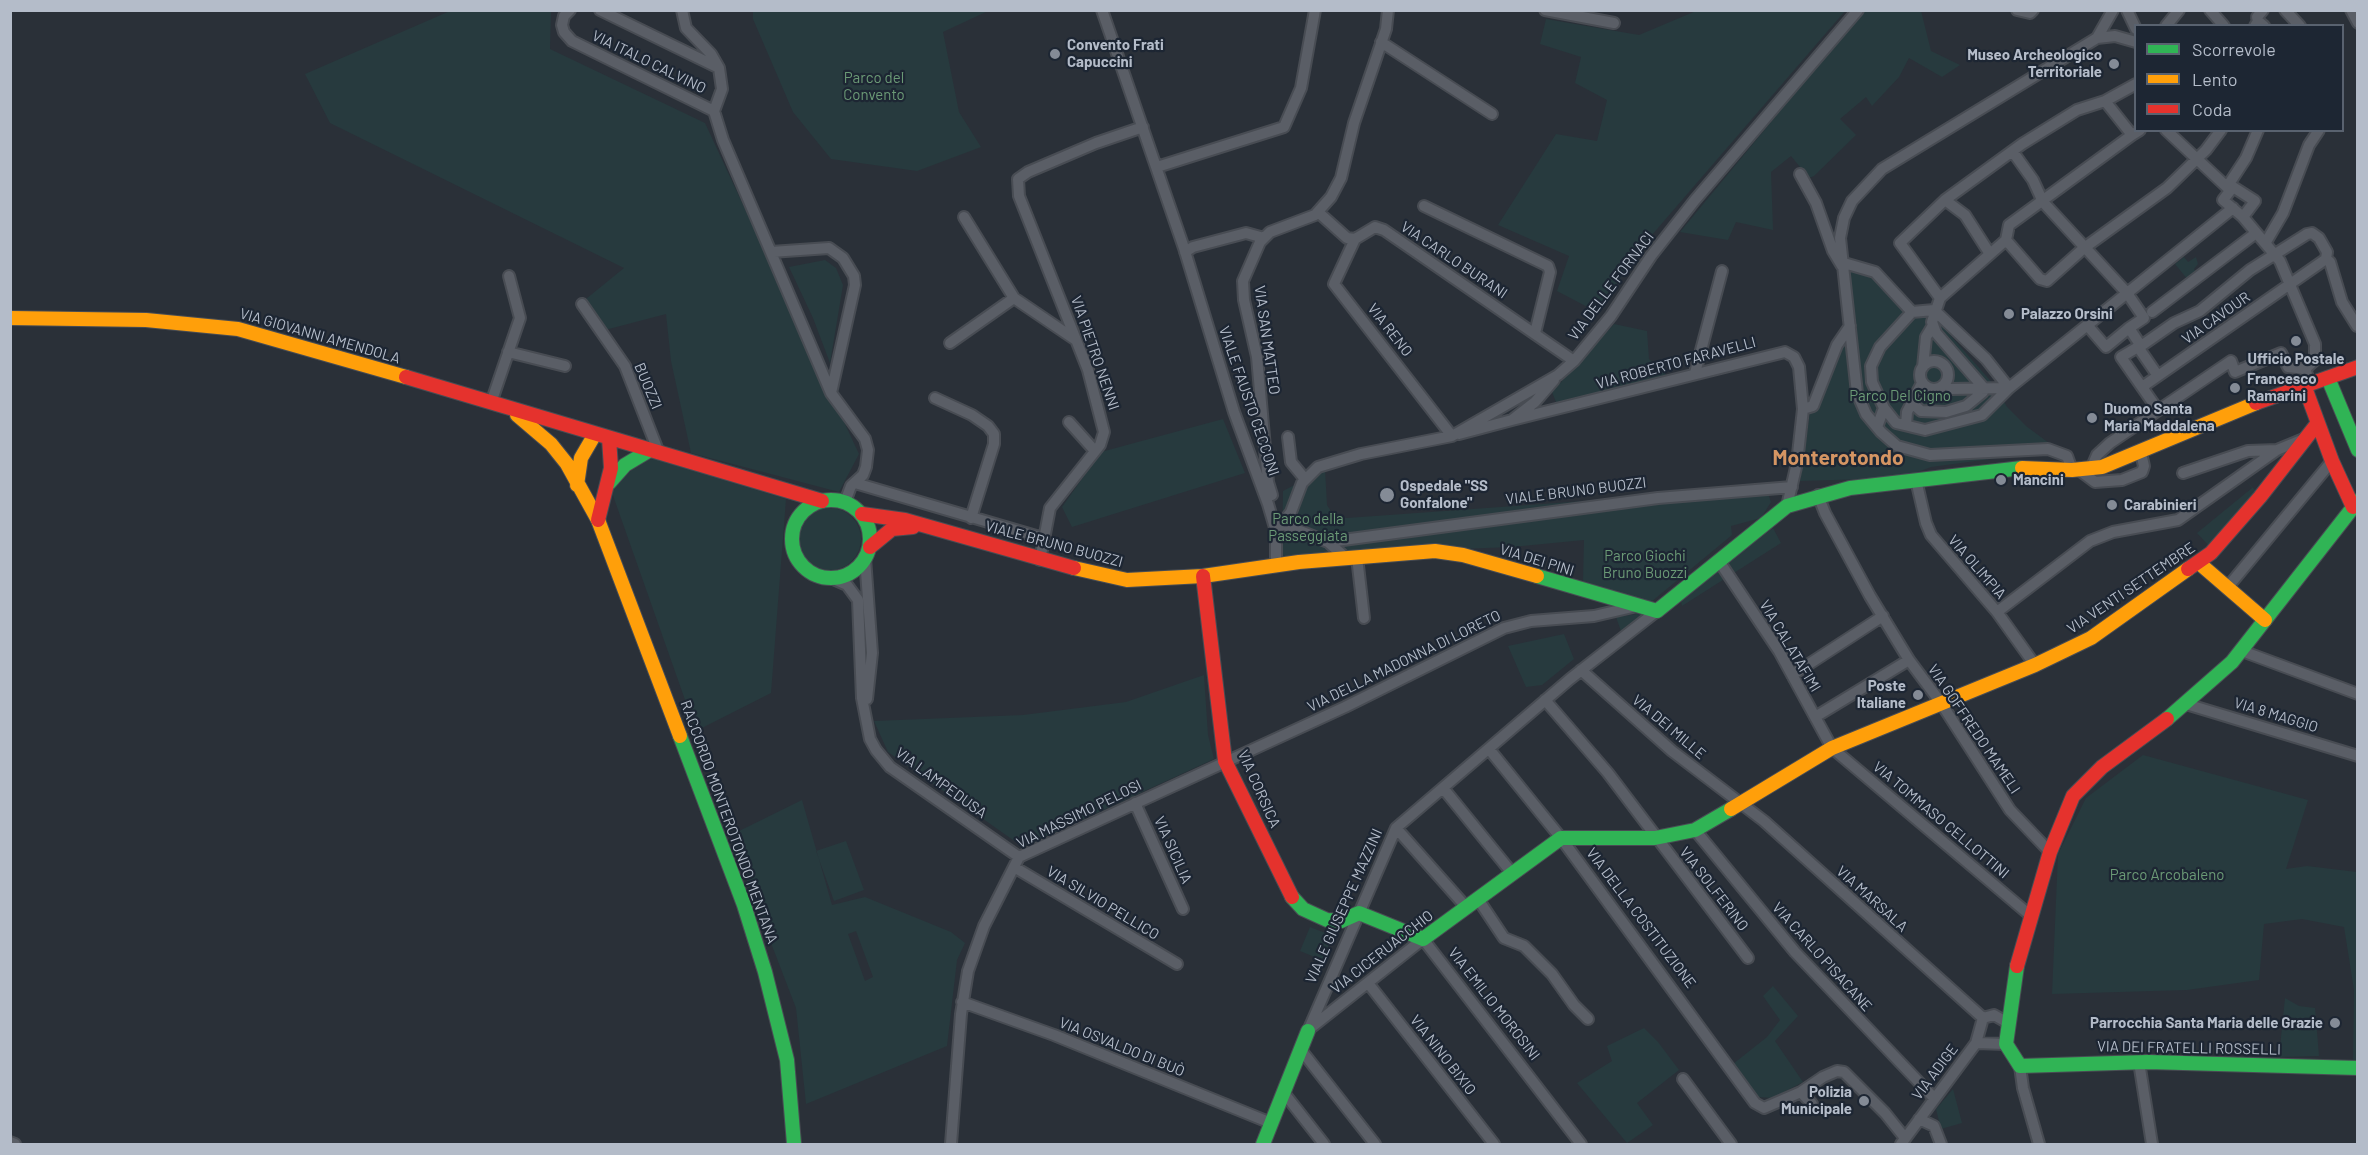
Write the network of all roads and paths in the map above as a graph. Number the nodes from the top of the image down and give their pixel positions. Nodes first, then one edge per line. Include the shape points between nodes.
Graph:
1 (570, 10) edge
2 (600, 10) edge
3 (682, 10) edge
4 (1102, 10) edge
5 (1315, 10) edge
6 (1388, 10) edge
7 (1545, 10) edge
8 (1858, 10) edge
9 (2017, 10) edge
10 (2033, 10) edge
11 (2113, 10) edge
12 (2127, 10) edge
13 (2180, 10) edge
14 (2210, 10) edge
15 (2285, 10) edge
16 (2351, 10) edge
17 (1614, 23) dead end
18 (2358, 23) edge
19 (2134, 24) edge
20 (2168, 24) edge
21 (2222, 24) edge
22 (2298, 24) edge
23 (2097, 38) junction
24 (2134, 41) edge
25 (1381, 42) junction
26 (719, 68) junction
27 (2134, 85) edge
28 (2105, 101) junction
29 (714, 111) junction
30 (1492, 114) dead end
31 (1143, 127) junction
32 (2134, 131) edge
33 (2168, 132) edge
34 (2219, 132) edge
35 (2257, 132) edge
36 (2318, 132) edge
37 (2136, 133) edge
38 (2013, 152) junction
39 (2195, 159) junction
40 (1157, 167) junction
41 (1800, 174) dead end
42 (2228, 189) junction
43 (1945, 200) junction
44 (2043, 201) junction
45 (1424, 206) dead end
46 (2233, 208) junction
47 (1318, 212) junction
48 (964, 217) dead end
49 (2243, 217) junction
50 (2256, 233) junction
51 (1264, 238) junction
52 (1355, 239) junction
53 (2006, 240) junction
54 (2266, 242) junction
55 (2084, 248) junction
56 (1184, 250) junction
57 (771, 252) junction
58 (2275, 253) junction
59 (1990, 254) junction
60 (2326, 259) junction
61 (1844, 266) junction
62 (1722, 271) dead end
63 (509, 276) dead end
64 (2291, 284) junction
65 (2127, 293) junction
66 (1014, 298) junction
67 (582, 304) dead end
68 (1936, 304) junction
69 (1912, 312) junction
70 (2147, 315) junction
71 (10, 318) edge
72 (2087, 325) junction
73 (2357, 326) edge
74 (1850, 327) junction
75 (1932, 327) junction
76 (2129, 328) junction
77 (1534, 333) junction
78 (1076, 340) junction
79 (950, 343) dead end
80 (508, 352) junction
81 (1574, 361) junction
82 (565, 366) dead end
83 (1923, 367) junction
84 (2358, 367) edge
85 (2305, 369) junction
86 (1695, 373) junction
87 (1558, 375) junction
88 (2158, 376) junction
89 (2328, 378) junction
90 (1922, 383) junction
91 (2307, 384) junction
92 (1948, 387) junction
93 (2142, 387) junction
94 (2009, 388) junction
95 (1983, 390) junction
96 (1545, 392) junction
97 (831, 393) junction
98 (935, 398) dead end
99 (1911, 402) junction
100 (491, 403) junction
101 (509, 408) junction
102 (1884, 408) junction
103 (1803, 409) junction
104 (1955, 409) junction
105 (2158, 410) junction
106 (1551, 411) junction
107 (1512, 420) junction
108 (1068, 422) dead end
109 (1901, 424) junction
110 (2317, 424) junction
111 (1877, 427) junction
112 (595, 434) junction
113 (1452, 436) junction
114 (1288, 437) dead end
115 (609, 438) junction
116 (2306, 438) junction
117 (2277, 450) junction
118 (2358, 450) edge
119 (655, 451) junction
120 (1095, 451) junction
121 (2332, 461) junction
122 (2081, 469) junction
123 (2183, 473) dead end
124 (1305, 479) junction
125 (1916, 480) junction
126 (609, 483) junction
127 (855, 483) junction
128 (577, 485) junction
129 (779, 486) junction
130 (1792, 487) junction
131 (1818, 495) junction
132 (822, 501) junction
133 (845, 502) junction
134 (2356, 504) edge
135 (1787, 506) junction
136 (1273, 511) junction
137 (1291, 512) junction
138 (862, 514) junction
139 (971, 518) junction
140 (598, 520) junction
141 (794, 526) junction
142 (1279, 527) junction
143 (945, 531) junction
144 (1043, 538) junction
145 (1328, 542) junction
146 (867, 553) junction
147 (1352, 557) junction
148 (1477, 559) joint
149 (1040, 560) junction
150 (1719, 561) junction
151 (2199, 563) junction
152 (1276, 565) junction
153 (1203, 576) junction
154 (831, 578) junction
155 (2227, 588) junction
156 (1637, 606) junction
157 (1658, 611) junction
158 (1996, 612) junction
159 (1883, 616) junction
160 (1364, 618) dead end
161 (2265, 620) junction
162 (2242, 651) junction
163 (1909, 660) junction
164 (2035, 664) junction
165 (1581, 670) junction
166 (1792, 675) junction
167 (2358, 694) edge
168 (1545, 700) junction
169 (1941, 703) junction
170 (2186, 704) junction
171 (866, 717) junction
172 (1815, 717) junction
173 (1832, 748) junction
174 (1489, 749) junction
175 (2358, 756) edge
176 (1225, 761) junction
177 (1443, 788) junction
178 (1135, 803) junction
179 (1740, 803) junction
180 (1396, 828) junction
181 (1695, 831) junction
182 (1561, 838) junction
183 (1656, 838) junction
184 (2050, 852) junction
185 (1016, 862) junction
186 (1512, 873) junction
187 (1472, 904) junction
188 (1183, 909) dead end
189 (1359, 913) junction
190 (2031, 916) junction
191 (1423, 939) junction
192 (1748, 958) dead end
193 (1177, 964) dead end
194 (1368, 983) junction
195 (962, 1002) junction
196 (1983, 1018) junction
197 (1588, 1019) dead end
198 (2008, 1023) junction
199 (1308, 1031) junction
200 (1976, 1043) junction
201 (2006, 1044) junction
202 (1301, 1050) junction
203 (2139, 1062) junction
204 (2020, 1066) junction
205 (2358, 1068) edge
206 (1683, 1079) dead end
207 (1801, 1092) junction
208 (1284, 1093) junction
209 (1934, 1098) junction
210 (1812, 1104) dead end
211 (1919, 1119) junction
212 (1270, 1123) junction
213 (1903, 1141) edge
214 (10, 1142) edge
215 (15, 1144) edge
216 (794, 1144) edge
217 (951, 1144) edge
218 (1263, 1144) edge
219 (1324, 1144) edge
220 (1375, 1144) edge
221 (1494, 1144) edge
222 (1581, 1144) edge
223 (1731, 1144) edge
224 (1941, 1144) edge
225 (2039, 1144) edge
226 (2152, 1144) edge

1 - 29 street, VIA ITALO CALVINO via 562,25 572,41
2 - 26 street, VIA ITALO CALVINO
3 - 26 street via 686,28
4 - 31 street, VIALE FAUSTO CECCONI
5 - 40 street via 1300,88 1284,127
6 - 25 street
7 - 17 street
8 - 81 street, VIA DELLE FORNACI via 1695,200
9 - 10 street
11 - 23 street
12 - 19 street
13 - 20 street
14 - 21 street
15 - 22 street
16 - 18 street
23 - 24 street via 2115,36
23 - 61 street via 1882,169 1852,201 1844,218 1840,238
25 - 30 street
25 - 47 street via 1354,123 1341,178
26 - 29 street via 722,89
27 - 28 street
28 - 32 street
28 - 38 street via 2077,110
29 - 57 street
31 - 40 street, VIALE FAUSTO CECCONI
31 - 78 street, VIA PIETRO NENNI via 1096,143 1018,179 1019,196
33 - 39 street
34 - 39 street
35 - 42 street
36 - 54 street via 2283,213
37 - 44 street
38 - 43 street
38 - 44 street
39 - 42 street
39 - 55 street via 2156,196
40 - 56 street, VIALE FAUSTO CECCONI
41 - 61 street via 1816,203 1833,251
42 - 46 street via 2223,200
42 - 49 street via 2233,187 2255,201
43 - 59 street via 1965,215
43 - 68 street via 1900,243
44 - 53 street via 2009,225
44 - 55 street
45 - 77 street via 1548,266 1550,272
46 - 49 street
46 - 65 street
47 - 51 street
47 - 52 street via 1347,238
48 - 66 street
49 - 50 street
50 - 54 street
50 - 70 street
51 - 56 street via 1246,233
51 - 136 street, VIA SAN MATTEO via 1243,281 1257,357
52 - 77 street, VIA CARLO BURANI via 1375,227 1384,230
52 - 113 street, VIA RENO via 1334,284
53 - 55 street via 2040,279 2047,281
53 - 59 street
54 - 58 street
55 - 65 street
56 - 136 street, VIALE FAUSTO CECCONI via 1234,412
57 - 97 street
57 - 97 street via 829,248 843,258 854,276
58 - 60 street via 2312,233 2324,244
58 - 64 street
58 - 76 street via 2200,311 2141,346
59 - 68 street
60 - 64 street, VIA CAVOUR
60 - 73 street via 2342,302
61 - 69 street via 1875,272
61 - 74 street
62 - 86 street
63 - 80 street via 520,318
64 - 85 street via 2317,351 2316,360
64 - 88 street, VIA CAVOUR
65 - 70 street
65 - 72 street
66 - 78 street
66 - 79 street
67 - 119 street, BUOZZI via 625,366
68 - 69 street
68 - 75 street
68 - 94 street
69 - 102 street via 1880,347 1871,366 1872,382
70 - 76 street
71 - 100 main road, VIA GIOVANNI AMENDOLA via 146,320 238,329
72 - 76 street via 2106,347
72 - 94 street
74 - 103 street via 1837,345 1813,406
74 - 111 street via 1857,393
75 - 83 street via 1926,337
75 - 95 street
77 - 81 street, VIA CARLO BURANI
78 - 120 street, VIA PIETRO NENNI via 1103,424 1103,439
80 - 82 street
80 - 100 street
81 - 87 street, VIA DELLE FORNACI
83 - 90 street
83 - 92 street via 1931,362 1944,366
84 - 89 main road
85 - 91 street
85 - 105 street via 2288,367 2281,353 2235,372 2231,361
86 - 103 street, VIA ROBERTO FARAVELLI via 1785,352 1794,357 1799,367
86 - 106 street, VIA ROBERTO FARAVELLI
87 - 96 street
87 - 113 street, VIA DELLE FORNACI
88 - 93 street, VIA CAVOUR
88 - 93 street via 2138,348 2121,357
89 - 91 main road
89 - 118 main road
90 - 92 street via 1934,390
90 - 99 street
91 - 110 main road
91 - 122 main road via 2113,465
92 - 95 street
92 - 104 street
93 - 105 street
94 - 95 street
94 - 109 street via 1982,415 1924,430
95 - 104 street via 1974,401
96 - 106 street
96 - 107 street
97 - 127 street via 865,439 868,450 862,474
98 - 139 street via 972,415 994,434
99 - 104 street via 1926,412
99 - 109 street
100 - 101 main road, VIA GIOVANNI AMENDOLA
101 - 112 main road, VIA GIOVANNI AMENDOLA
101 - 128 main road, RACCORDO MONTEROTONDO MENTANA via 551,444
102 - 109 street
102 - 111 street
103 - 130 street
105 - 122 street
106 - 107 street, VIA ROBERTO FARAVELLI
107 - 113 street, VIA ROBERTO FARAVELLI
108 - 120 street
110 - 116 main road, VIA VENTI SETTEMBRE
110 - 121 main road
111 - 122 street via 1897,446 1930,456 2048,449 2067,456
112 - 115 main road, VIA GIOVANNI AMENDOLA
112 - 128 main road via 581,458
113 - 124 street, VIA DELLE FORNACI via 1327,463
114 - 124 street via 1291,462
115 - 119 main road, VIA GIOVANNI AMENDOLA
115 - 126 main road
116 - 117 street
116 - 151 main road, VIA VENTI SETTEMBRE via 2245,515
117 - 123 street via 2248,451
117 - 158 street via 2196,509 2171,522 2113,532 2090,541
119 - 126 main road via 628,461
119 - 129 main road, VIA GIOVANNI AMENDOLA
120 - 144 street, VIA PIETRO NENNI via 1055,500
121 - 134 main road
121 - 155 street
122 - 125 main road via 2023,467
124 - 137 street
125 - 131 main road
125 - 158 street, VIA OLIMPIA via 1931,536
126 - 140 main road
127 - 133 street
127 - 139 street
128 - 140 main road, RACCORDO MONTEROTONDO MENTANA
129 - 132 main road, VIA GIOVANNI AMENDOLA
129 - 141 main road via 795,506
130 - 135 street
130 - 145 street, VIALE BRUNO BUOZZI via 1658,498
131 - 135 main road
131 - 159 street, VIA GOFFREDO MAMELI
132 - 133 main road
132 - 141 main road via 805,510
133 - 138 main road
134 - 161 main road
135 - 150 main road
136 - 137 street
136 - 142 street, VIALE FAUSTO CECCONI
137 - 142 street
138 - 143 main road, VIALE BRUNO BUOZZI
138 - 146 main road via 868,524
139 - 144 street
140 - 216 main road, RACCORDO MONTEROTONDO MENTANA via 759,951 787,1060
141 - 154 main road via 796,557 811,572
142 - 145 street
142 - 152 street, VIALE FAUSTO CECCONI
143 - 146 main road, VIALE BRUNO BUOZZI via 897,527 884,534
143 - 149 main road, VIALE BRUNO BUOZZI
144 - 149 street, VIA PIETRO NENNI
145 - 147 street
146 - 154 main road via 856,569
146 - 171 street, VIA LAMPEDUSA via 872,653
147 - 148 main road, VIALE BRUNO BUOZZI via 1423,551
147 - 152 main road, VIALE BRUNO BUOZZI
147 - 160 street
148 - 156 main road, VIA DEI PINI
149 - 153 main road, VIALE BRUNO BUOZZI via 1128,580
150 - 157 main road
150 - 166 street, VIA CALATAFIMI
151 - 155 main road
151 - 164 main road, VIA VENTI SETTEMBRE via 2091,638
152 - 153 main road, VIALE BRUNO BUOZZI
153 - 176 main road, VIA CORSICA
154 - 171 street, VIA LAMPEDUSA via 847,585 859,604
155 - 161 main road
156 - 157 main road, VIA DEI PINI
156 - 176 street, VIA DELLA MADONNA DI LORETO via 1504,628
157 - 165 street, VIALE GIUSEPPE MAZZINI
158 - 164 street, VIA OLIMPIA
159 - 163 street, VIA GOFFREDO MAMELI
159 - 166 street
161 - 162 main road
162 - 167 street
162 - 170 main road
163 - 169 street, VIA GOFFREDO MAMELI
163 - 172 street
164 - 169 main road, VIA VENTI SETTEMBRE
165 - 168 street, VIALE GIUSEPPE MAZZINI
165 - 179 street, VIA DEI MILLE via 1672,751
166 - 172 street, VIA CALATAFIMI
168 - 174 street, VIALE GIUSEPPE MAZZINI
168 - 183 street, VIA SOLFERINO via 1608,773
169 - 173 main road, VIA VENTI SETTEMBRE
169 - 184 street, VIA GOFFREDO MAMELI via 2006,805
170 - 175 street, VIA 8 MAGGIO
170 - 184 main road via 2081,786 2071,800
171 - 185 street, VIA LAMPEDUSA via 870,739 890,767
172 - 173 street, VIA CALATAFIMI
173 - 179 main road, VIA DELLA COSTITUZIONE
173 - 190 street, VIA TOMMASO CELLOTTINI
174 - 177 street, VIALE GIUSEPPE MAZZINI
174 - 182 street
176 - 178 street, VIA MASSIMO PELOSI
176 - 189 main road, VIA CORSICA via 1296,904 1329,921 1345,921
177 - 180 street, VIALE GIUSEPPE MAZZINI
177 - 186 street
178 - 185 street, VIA MASSIMO PELOSI
178 - 188 street, VIA SICILIA
179 - 181 main road, VIA DELLA COSTITUZIONE
179 - 196 street, VIA MARSALA
180 - 187 street
180 - 189 street, VIALE GIUSEPPE MAZZINI
181 - 183 main road, VIA DELLA COSTITUZIONE
181 - 209 street, VIA CARLO PISACANE via 1794,952
182 - 183 main road, VIA DELLA COSTITUZIONE
182 - 186 main road, VIA CICERUACCHIO
182 - 207 street, VIA DELLA COSTITUZIONE via 1755,1103 1764,1108
183 - 192 street, VIA SOLFERINO
184 - 190 main road
185 - 193 street, VIA SILVIO PELLICO
185 - 195 street, VIA MASSIMO PELOSI via 980,936
186 - 187 main road, VIA CICERUACCHIO
187 - 191 main road, VIA CICERUACCHIO
187 - 197 street via 1504,938 1524,946
189 - 191 main road
189 - 199 street, VIALE GIUSEPPE MAZZINI
190 - 198 main road via 2016,968
191 - 194 street, VIA CICERUACCHIO
191 - 222 street, VIA EMILIO MOROSINI
194 - 199 street, VIA CICERUACCHIO
194 - 221 street, VIA NINO BIXIO
195 - 212 street, VIA OSVALDO DI BUÒ
195 - 217 street, VIA MASSIMO PELOSI
196 - 198 street via 1994,1015
196 - 200 street
198 - 201 main road
199 - 202 main road, VIALE GIUSEPPE MAZZINI
200 - 201 street, VIA ADIGE
200 - 209 street, VIA ADIGE
201 - 204 main road
202 - 208 main road, VIALE GIUSEPPE MAZZINI
202 - 220 street
203 - 204 main road, VIA DEI FRATELLI ROSSELLI
203 - 205 main road, VIA DEI FRATELLI ROSSELLI
203 - 226 street
204 - 225 street
206 - 223 street
207 - 210 street
207 - 213 street, VIA DELLA COSTITUZIONE via 1823,1077 1844,1072 1885,1113
208 - 212 main road, VIALE GIUSEPPE MAZZINI
208 - 219 street
209 - 211 street, VIA ADIGE
211 - 213 street, VIA ADIGE
211 - 224 street via 1934,1126
212 - 218 main road, VIALE GIUSEPPE MAZZINI
214 - 215 street

